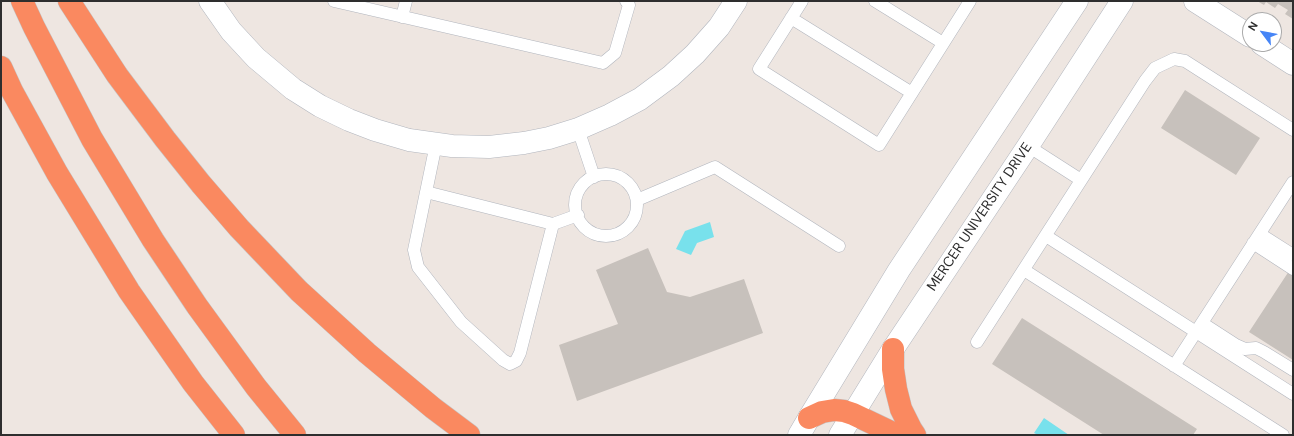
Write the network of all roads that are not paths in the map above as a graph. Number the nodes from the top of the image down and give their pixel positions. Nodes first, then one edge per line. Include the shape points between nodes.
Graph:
1 (22, 1) edge
2 (69, 1) edge
3 (210, 1) edge
4 (334, 1) edge
5 (406, 1) edge
6 (626, 1) edge
7 (736, 1) edge
8 (802, 1) edge
9 (875, 1) edge
10 (970, 1) edge
11 (1077, 1) edge
12 (1122, 1) edge
13 (1195, 1) edge
14 (402, 17) junction
15 (792, 18) junction
16 (1242, 31) edge
17 (943, 43) junction
18 (1274, 52) edge
19 (1293, 64) edge
20 (1, 67) edge
21 (912, 93) junction
22 (578, 129) junction
23 (1293, 130) edge
24 (436, 144) junction
25 (1028, 146) junction
26 (594, 177) junction
27 (1081, 180) junction
28 (1293, 182) edge
29 (426, 192) junction
30 (637, 200) junction
31 (578, 216) junction
32 (553, 224) junction
33 (1046, 236) junction
34 (1257, 238) junction
35 (839, 246) dead end
36 (1293, 255) edge
37 (1293, 269) edge
38 (1024, 270) junction
39 (1199, 328) junction
40 (977, 342) dead end
41 (893, 349) junction
42 (1174, 366) junction
43 (1293, 370) edge
44 (1293, 394) edge
45 (853, 414) junction
46 (804, 426) edge
47 (234, 435) edge
48 (295, 435) edge
49 (469, 435) edge
50 (840, 435) edge
51 (897, 435) edge
52 (915, 435) edge
53 (1283, 435) edge

1 - 48 highway via 92,139 153,240 197,306 256,387
2 - 49 highway via 160,133 239,228 299,291 367,353
3 - 24 street via 231,31 256,58 293,89 320,106 369,128 409,140
4 - 14 lane
5 - 14 lane
6 - 14 lane via 629,5 615,52 603,63
7 - 22 street via 719,27 671,76 640,98
8 - 15 lane
9 - 17 lane
10 - 17 lane
11 - 46 street via 899,270
12 - 25 street, MERCER UNIVERSITY DRIVE
13 - 16 street
15 - 21 lane
15 - 21 lane via 759,69 879,145
17 - 21 lane
18 - 19 street
20 - 47 highway via 57,173 129,291 192,383
22 - 24 street via 550,138 489,147
22 - 26 lane
23 - 27 lane via 1185,61 1174,59 1155,68 1145,81
24 - 29 lane
25 - 27 lane
25 - 41 street, MERCER UNIVERSITY DRIVE
26 - 30 lane via 602,174 622,179 633,190
26 - 31 lane via 579,191 576,200
27 - 33 lane
28 - 34 lane
29 - 32 lane
29 - 32 lane via 414,250 418,267 461,322 502,360 510,364 516,361 520,353
30 - 31 lane via 632,222 617,234 596,235 587,230
30 - 35 lane via 715,167
31 - 32 lane
33 - 38 lane
33 - 39 lane
34 - 36 lane
34 - 37 lane
34 - 39 lane
38 - 40 lane
38 - 42 lane
39 - 42 lane
39 - 43 lane via 1236,346 1245,349 1256,348
39 - 44 lane
41 - 45 street, MERCER UNIVERSITY DRIVE
41 - 52 highway via 893,370 901,409
42 - 53 lane
45 - 46 highway via 834,410 822,412
45 - 50 street, MERCER UNIVERSITY DRIVE
45 - 51 highway

